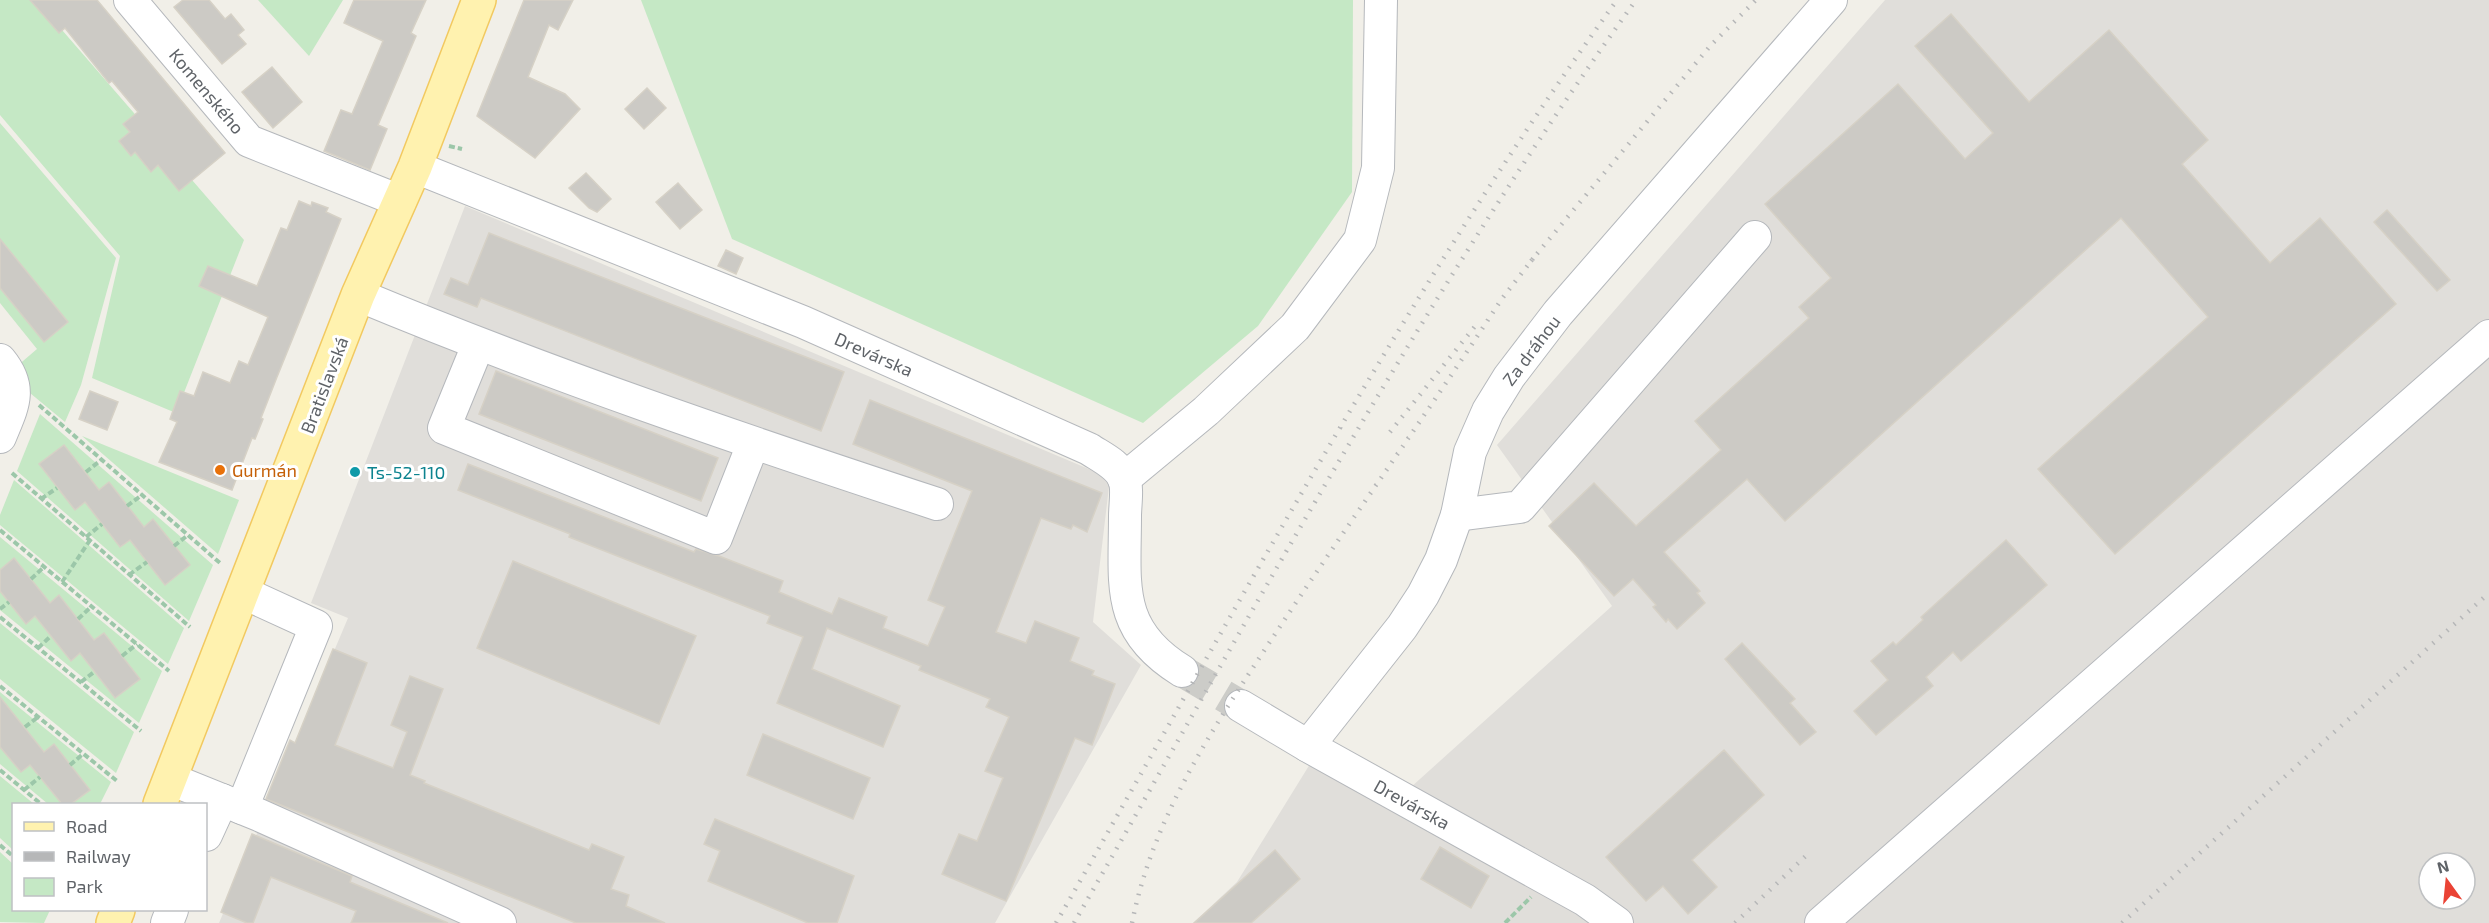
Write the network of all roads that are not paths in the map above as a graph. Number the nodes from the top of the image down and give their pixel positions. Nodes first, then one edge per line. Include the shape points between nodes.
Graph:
1 (130, 0) edge
2 (479, 0) edge
3 (1381, 0) edge
4 (1831, 0) edge
5 (415, 167) junction
6 (400, 201) junction
7 (1755, 237) dead end
8 (358, 295) junction
9 (2489, 336) edge
10 (478, 345) junction
11 (0, 360) edge
12 (0, 437) edge
13 (753, 444) junction
14 (1124, 479) junction
15 (937, 504) dead end
16 (1457, 515) junction
17 (244, 593) junction
18 (1182, 671) tunnel mouth
19 (1241, 706) tunnel mouth
20 (1308, 747) junction
21 (165, 792) edge
22 (232, 804) junction
23 (207, 834) edge
24 (500, 923) edge
25 (1617, 923) edge
26 (1821, 923) edge

1 - 6 street, Komenského via 249,141
2 - 5 main road, Bratislavská
3 - 14 street via 1378,168 1360,240 1295,327 1206,411
4 - 16 street, Za dráhou via 1558,313 1509,377 1470,452
5 - 6 main road, Bratislavská
5 - 14 street, Drevárska via 803,322 1089,449 1111,463
6 - 8 main road, Bratislavská
7 - 16 street via 1520,507
8 - 10 street
8 - 17 main road, Bratislavská
9 - 26 street
10 - 13 street
10 - 13 street via 444,428 716,538
11 - 12 street via 13,380 16,397
13 - 15 street
14 - 18 street via 1125,590 1129,613 1142,638
16 - 20 street, Za dráhou via 1423,595
17 - 21 main road, Bratislavská
17 - 22 street via 316,626
19 - 20 street, Drevárska
20 - 25 street, Drevárska via 1585,900
21 - 22 street
22 - 23 street
22 - 24 street

